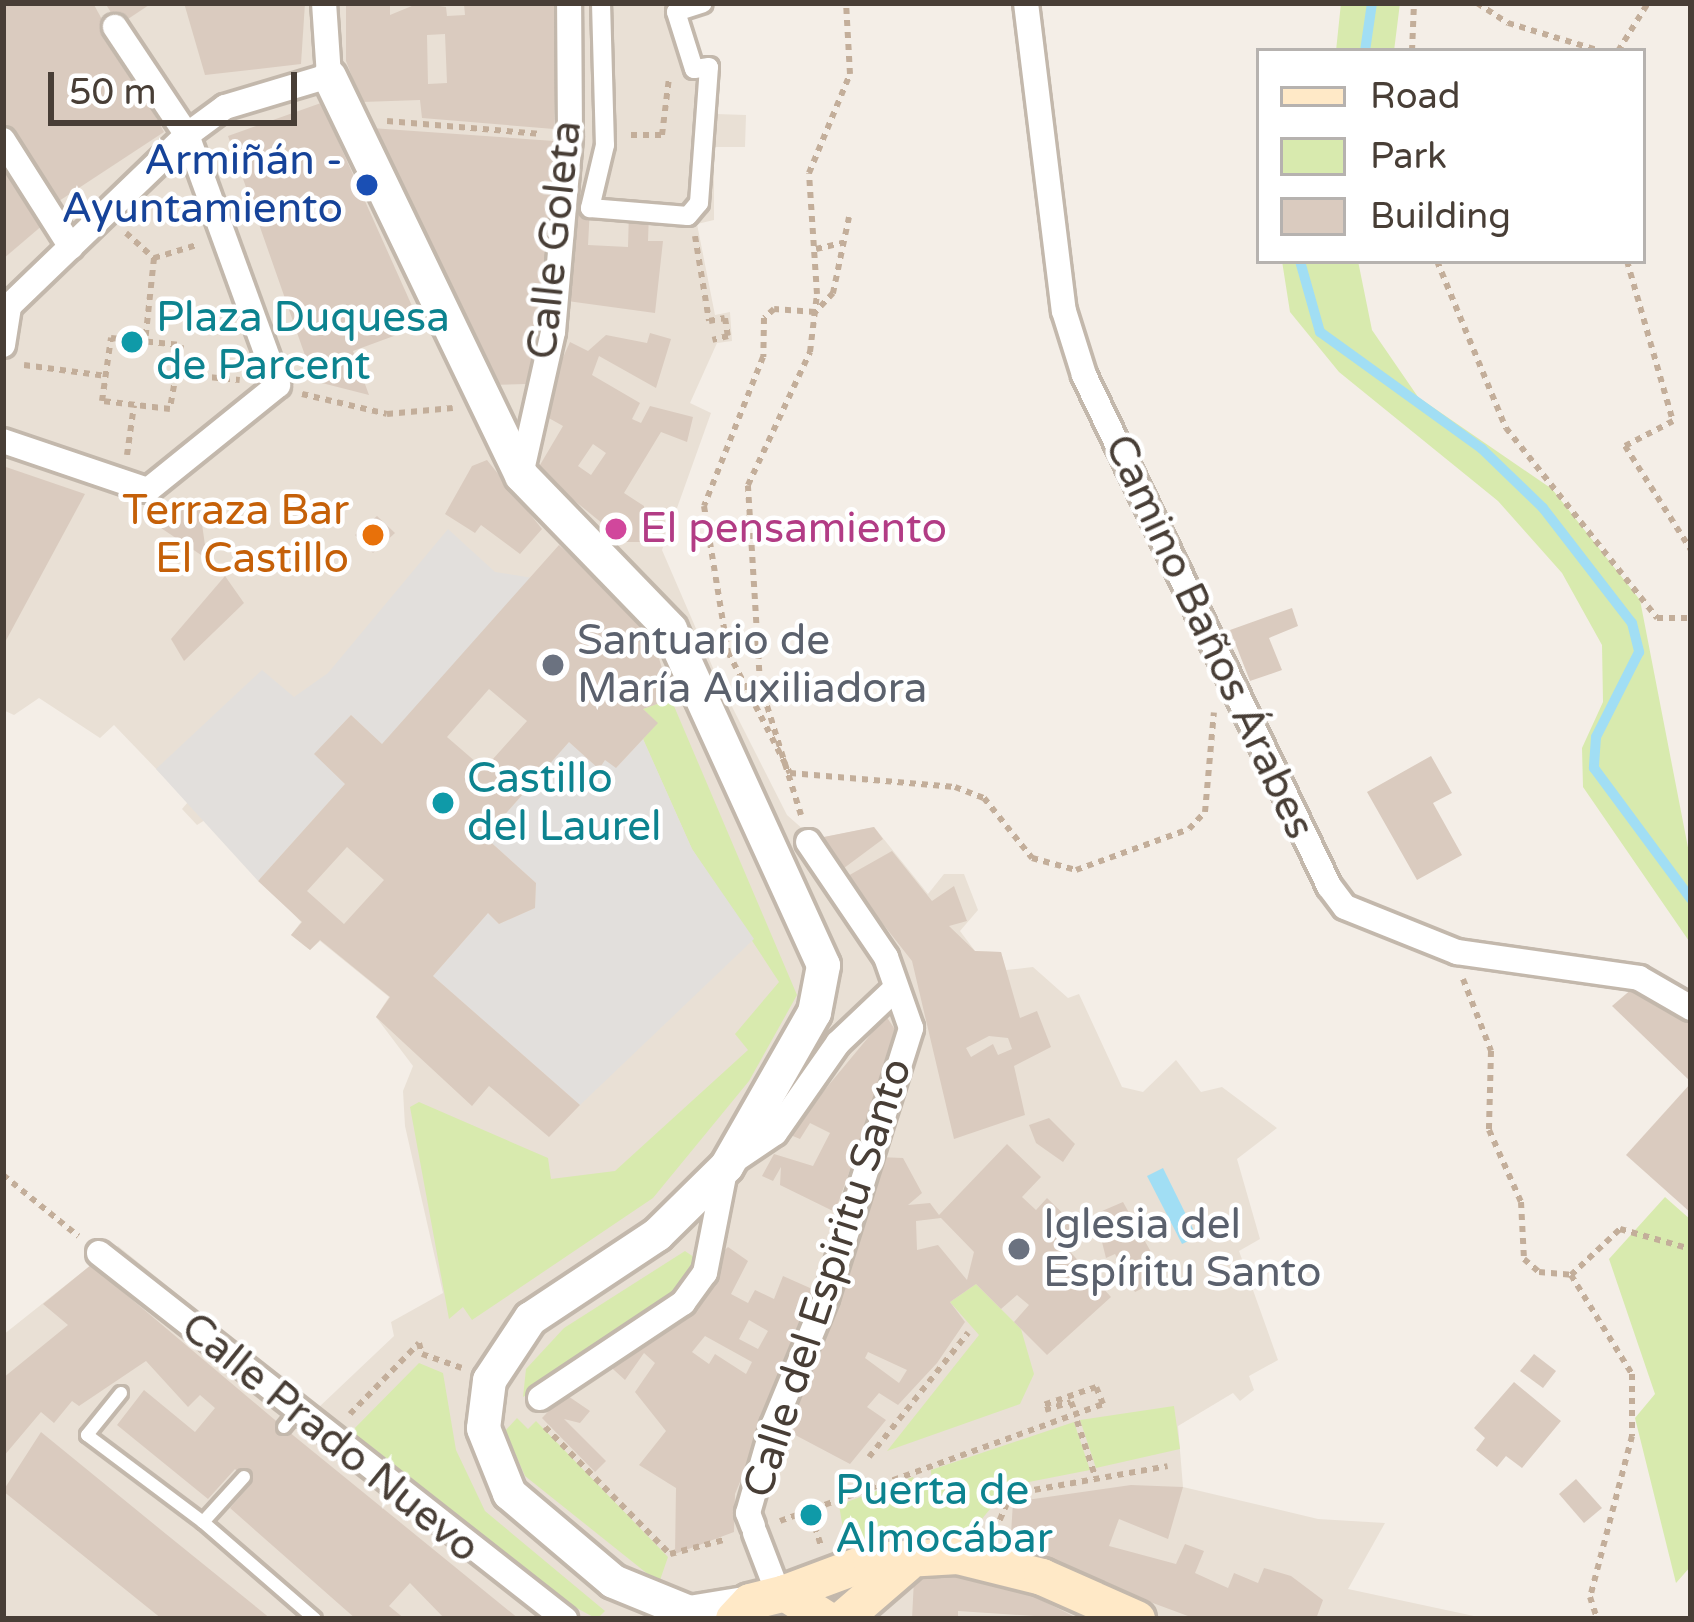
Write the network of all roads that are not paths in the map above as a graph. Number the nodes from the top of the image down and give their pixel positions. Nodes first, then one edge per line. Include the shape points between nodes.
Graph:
1 (324, 3) edge
2 (569, 3) edge
3 (601, 3) edge
4 (703, 3) edge
5 (1026, 3) edge
6 (115, 27) dead end
7 (329, 76) junction
8 (188, 135) junction
9 (3, 140) edge
10 (71, 247) junction
11 (3, 345) edge
12 (3, 441) edge
13 (521, 475) junction
14 (808, 842) road end
15 (896, 988) junction
16 (1691, 1008) edge
17 (726, 1166) junction
18 (99, 1253) road end
19 (122, 1393) dead end
20 (534, 1404) road end
21 (244, 1477) dead end
22 (203, 1522) junction
23 (927, 1555) junction
24 (613, 1581) junction
25 (762, 1602) edge
26 (315, 1619) edge
27 (565, 1619) edge
28 (658, 1619) edge
29 (826, 1619) edge
30 (843, 1619) edge
31 (1137, 1619) edge

1 - 7 street
2 - 13 street, Calle Goleta via 570,136 554,332
3 - 4 street via 606,136 590,208 688,216 699,203 710,67 694,69 676,12
5 - 16 street, Camino Baños Árabes via 1064,311 1084,375 1285,803 1345,907 1456,952 1639,978
6 - 8 street
7 - 8 street via 225,106
7 - 13 street
8 - 10 street
8 - 12 street via 227,232 272,393 148,490
9 - 10 street
10 - 11 street via 9,306
13 - 17 street via 670,629 823,965 822,992
14 - 15 street, Calle del Espiritu Santo via 886,957
15 - 17 street via 838,1043 775,1133
15 - 25 street, Calle del Espiritu Santo via 910,1028 748,1513
17 - 20 street via 705,1274 683,1303
17 - 24 street via 657,1234 530,1318 489,1380 483,1428 509,1493
18 - 27 street, Calle Prado Nuevo via 291,1418 331,1434
19 - 22 lane via 87,1435
21 - 22 lane
22 - 26 lane
23 - 25 main road via 871,1562
23 - 30 main road via 886,1573
23 - 31 main road via 982,1559
24 - 25 street via 689,1612
24 - 28 street
25 - 29 main road

